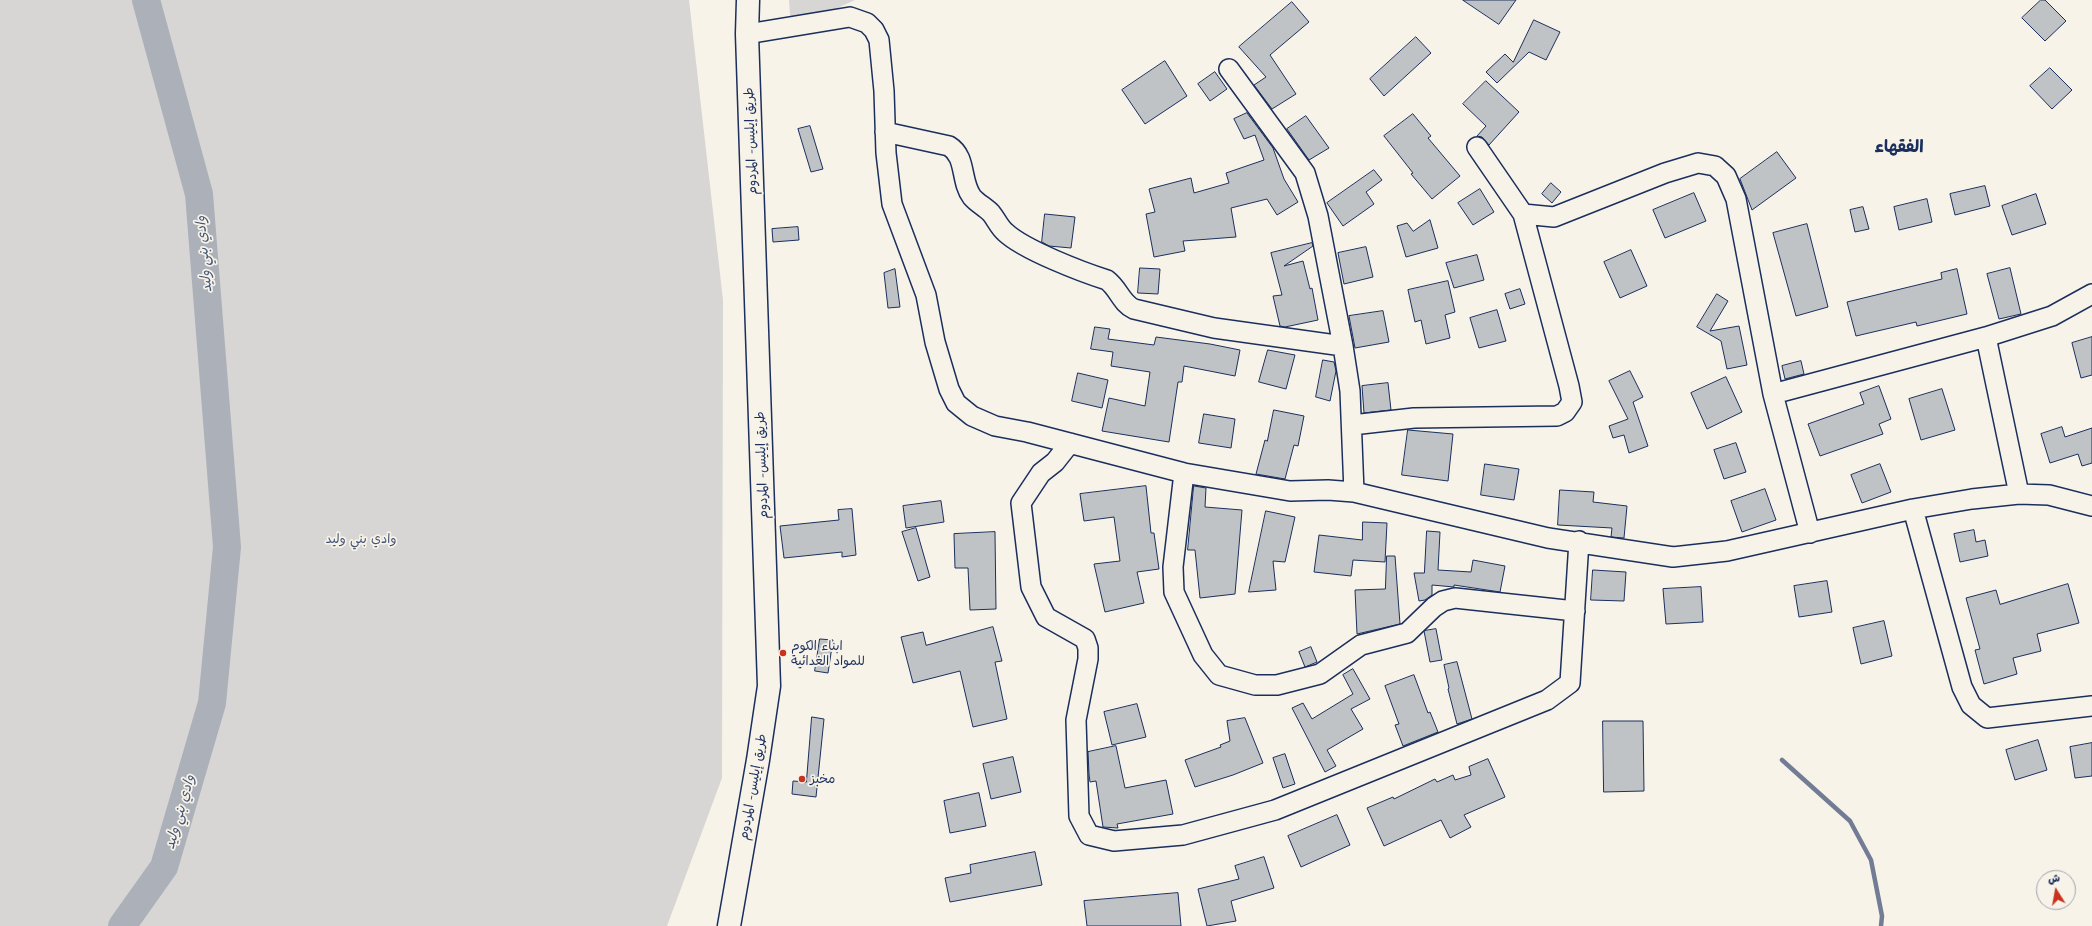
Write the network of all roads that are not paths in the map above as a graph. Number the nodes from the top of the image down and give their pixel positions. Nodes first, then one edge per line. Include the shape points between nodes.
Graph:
1 (748, 0) edge
2 (747, 34) junction
3 (1229, 69) dead end
4 (885, 132) junction
5 (1477, 147) dead end
6 (1523, 214) junction
7 (2092, 294) edge
8 (1986, 337) junction
9 (1343, 346) junction
10 (1774, 394) junction
11 (1352, 425) junction
12 (1070, 443) junction
13 (1184, 473) junction
14 (1354, 492) junction
15 (2020, 494) junction
16 (2092, 506) edge
17 (1913, 509) junction
18 (1810, 533) junction
19 (1579, 541) junction
20 (1575, 611) junction
21 (2092, 706) edge
22 (728, 926) edge

1 - 2 highway, طريق إيليس- المردوم
2 - 4 street via 850,17 867,22 879,40
2 - 22 highway, طريق إيليس- المردوم via 769,686
3 - 9 street via 1305,173 1318,216
4 - 9 street via 949,146 955,150 959,155 966,187 972,198 990,212 1005,232 1035,251 1107,280 1116,288 1124,304 1134,310 1214,328
4 - 12 street via 892,204 926,295 935,342 949,389 956,402 972,416 995,426
5 - 6 street
6 - 10 street via 1554,216 1665,173 1698,163 1715,166 1726,176 1736,199
6 - 11 street via 1569,386 1572,402 1565,412 1557,416 1414,418
7 - 8 street via 2052,316
8 - 10 street
8 - 15 street
9 - 11 street
10 - 18 street
11 - 14 street
12 - 13 street
12 - 20 street via 1055,462 1041,473 1020,503 1031,587 1046,617 1085,639 1088,648 1076,720 1079,816 1089,835 1114,841 1183,835 1275,810 1547,700 1570,683
13 - 14 street via 1279,490
13 - 20 street via 1173,567 1174,592 1204,655 1219,675 1255,685 1277,685 1320,674 1362,645 1407,633 1434,607 1455,598
14 - 19 street via 1548,538
15 - 16 street via 2049,495
15 - 17 street
17 - 18 street
17 - 21 street via 1962,687 1971,705 1987,718
18 - 19 street via 1727,551 1673,557
19 - 20 street

